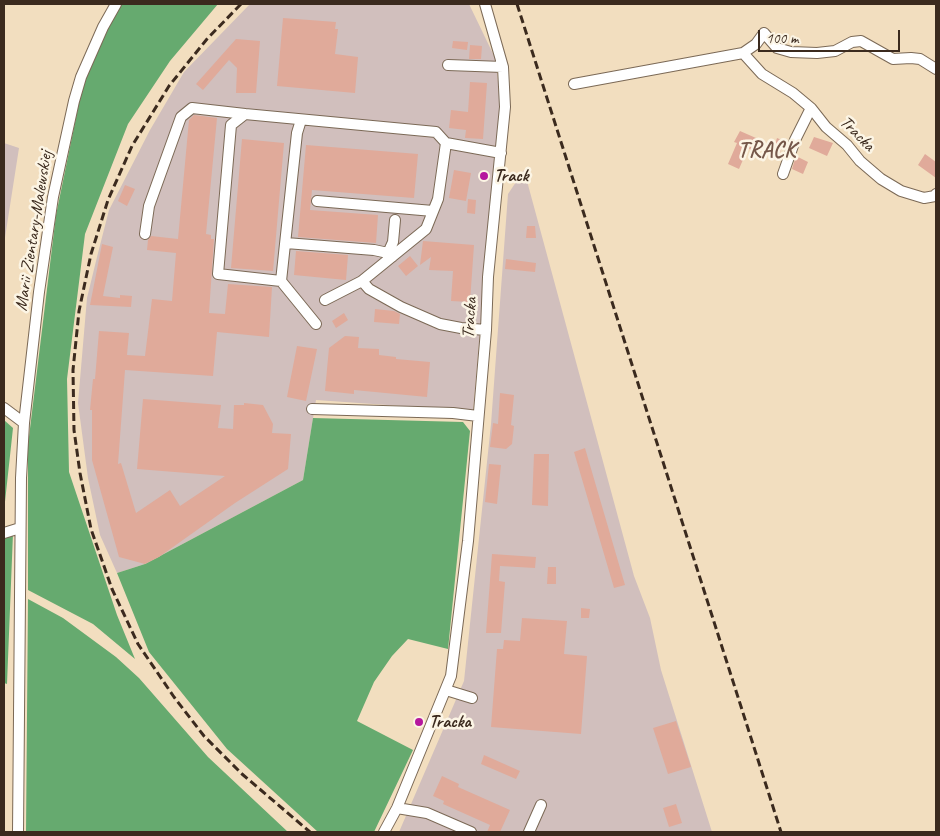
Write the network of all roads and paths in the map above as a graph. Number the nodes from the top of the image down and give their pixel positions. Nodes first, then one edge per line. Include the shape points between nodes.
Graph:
1 (116, 4) edge
2 (485, 4) edge
3 (743, 53) junction
4 (448, 65) dead end
5 (503, 68) junction
6 (936, 69) edge
7 (574, 84) dead end
8 (811, 108) junction
9 (245, 114) junction
10 (301, 120) junction
11 (446, 143) junction
12 (501, 153) junction
13 (783, 174) dead end
14 (936, 194) edge
15 (317, 201) dead end
16 (433, 211) junction
17 (395, 220) dead end
18 (144, 234) dead end
19 (286, 243) junction
20 (390, 255) junction
21 (281, 281) junction
22 (362, 281) junction
23 (325, 300) dead end
24 (316, 324) dead end
25 (486, 330) junction
26 (4, 408) edge
27 (312, 409) dead end
28 (478, 416) junction
29 (24, 423) junction
30 (20, 528) junction
31 (4, 533) edge
32 (446, 690) junction
33 (472, 698) dead end
34 (541, 805) dead end
35 (397, 808) junction
36 (18, 832) edge
37 (384, 832) edge
38 (471, 832) edge
39 (529, 832) edge

1 - 29 street, Marii Zientary-Malewskiej via 85,68 74,101 53,197
2 - 5 street, Tracka
3 - 6 street via 764,33 777,48 791,52 835,51 861,41 893,59 920,59
3 - 7 street
3 - 8 street, Tracka via 762,74
4 - 5 street
5 - 12 street, Tracka via 505,107
8 - 13 street
8 - 14 street, Tracka via 880,179 901,191 924,198
9 - 10 street
9 - 18 street via 192,108 181,117 149,206
9 - 21 street via 231,124 218,274
10 - 11 street via 436,132
10 - 19 street
11 - 12 street
11 - 16 street via 438,199
12 - 25 street, Tracka via 488,276
15 - 16 street
16 - 20 street via 426,229
17 - 20 street
19 - 20 street via 374,250
19 - 21 street
20 - 22 street
21 - 24 street
22 - 23 street
22 - 25 street via 369,289 401,307 440,324
25 - 28 street, Tracka
26 - 29 street
27 - 28 street
28 - 32 street, Tracka via 468,541 451,676
29 - 30 street, Marii Zientary-Malewskiej
30 - 31 street
30 - 36 street, Marii Zientary-Malewskiej
32 - 33 street
32 - 35 street, Tracka
34 - 39 street
35 - 37 street, Tracka
35 - 38 street via 427,813

